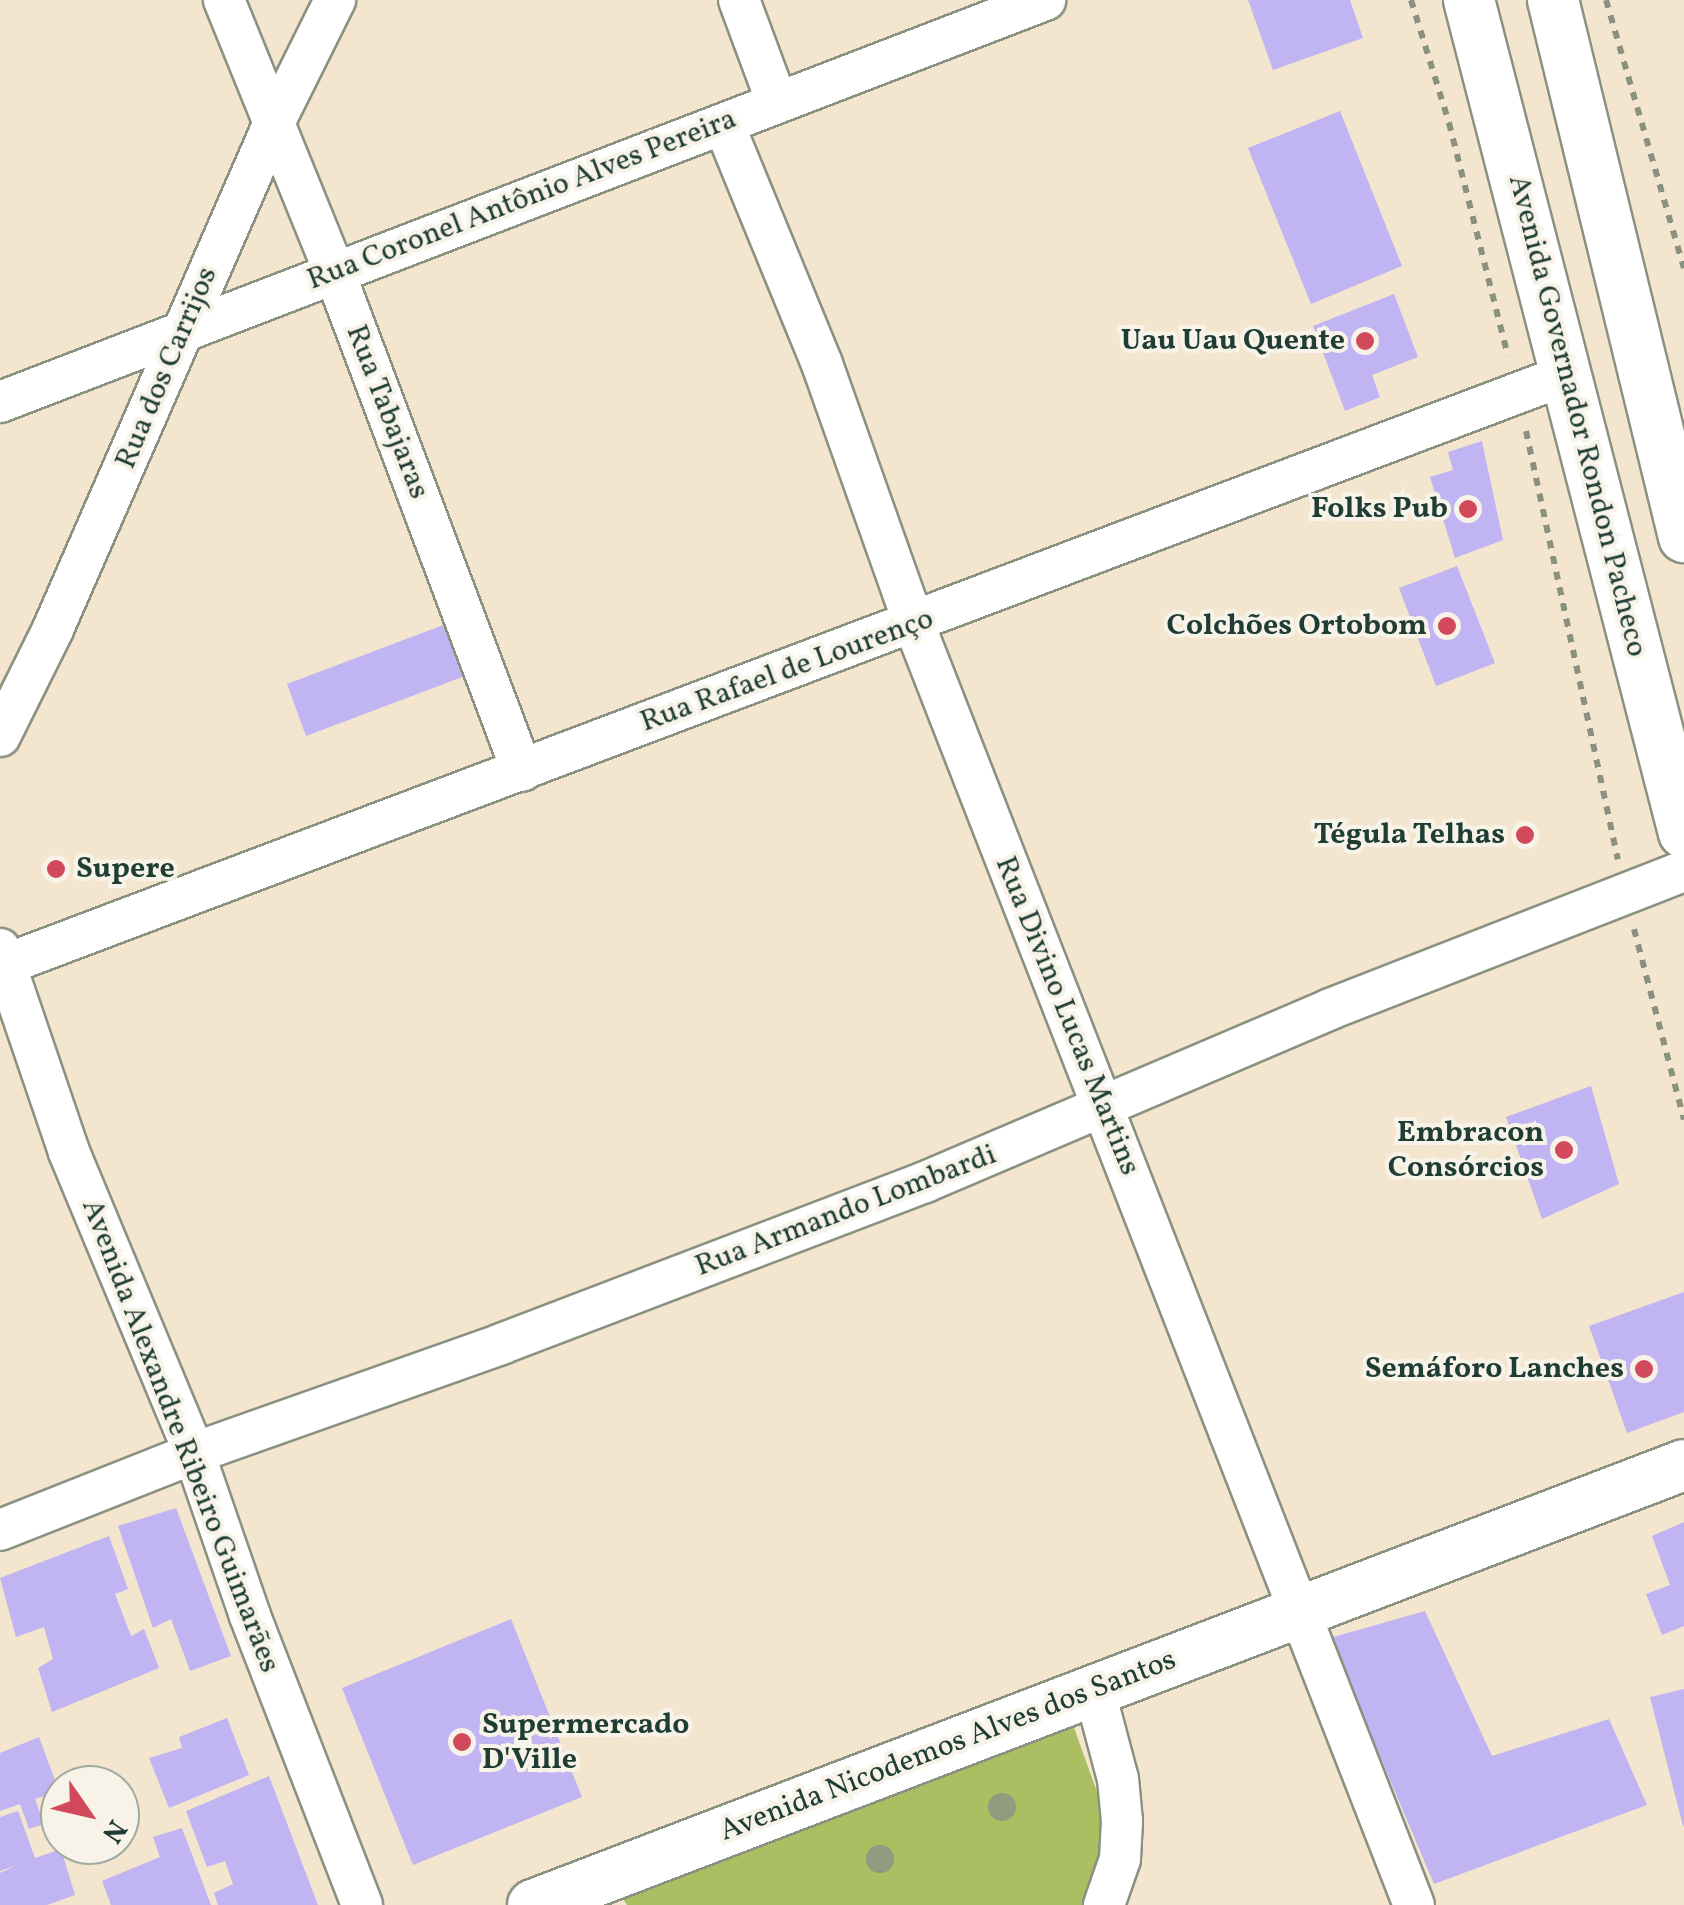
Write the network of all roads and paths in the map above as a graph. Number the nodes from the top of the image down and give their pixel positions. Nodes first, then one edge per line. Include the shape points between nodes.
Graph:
1 (224, 0) edge
2 (335, 0) edge
3 (739, 0) edge
4 (1045, 0) edge
5 (1411, 0) edge
6 (1469, 0) edge
7 (1553, 0) edge
8 (1606, 0) edge
9 (777, 102) junction
10 (273, 125) junction
11 (724, 125) junction
12 (1684, 268) edge
13 (334, 271) junction
14 (182, 329) junction
15 (1568, 374) junction
16 (1518, 392) junction
17 (0, 402) edge
18 (1684, 537) edge
19 (914, 624) junction
20 (0, 736) edge
21 (522, 772) junction
22 (1684, 833) edge
23 (1684, 872) edge
24 (1625, 894) junction
25 (1, 959) edge
26 (1106, 1108) junction
27 (1684, 1120) edge
28 (194, 1453) junction
29 (1684, 1466) edge
30 (0, 1530) edge
31 (1301, 1610) junction
32 (1094, 1689) junction
33 (597, 1894) edge
34 (362, 1905) edge
35 (533, 1905) edge
36 (1104, 1905) edge
37 (1414, 1905) edge

1 - 10 street, Rua Tabajaras
2 - 10 street, Rua dos Carrijos
3 - 9 street
4 - 9 street, Rua Coronel Antônio Alves Pereira
5 - 16 path
6 - 15 main road, Avenida Governador Rondon Pacheco
7 - 18 main road
8 - 12 path
9 - 11 street, Rua Coronel Antônio Alves Pereira
10 - 13 street, Rua Tabajaras
10 - 14 street, Rua dos Carrijos
11 - 13 street, Rua Coronel Antônio Alves Pereira
11 - 19 street, Rua Divino Lucas Martins via 822,364
13 - 14 street, Rua Coronel Antônio Alves Pereira
13 - 21 street, Rua Tabajaras
14 - 17 street, Rua Coronel Antônio Alves Pereira
14 - 20 street, Rua dos Carrijos
15 - 16 street, Rua Rafael de Lourenço
15 - 22 main road, Avenida Governador Rondon Pacheco
16 - 19 street, Rua Rafael de Lourenço
16 - 24 path
19 - 21 street, Rua Rafael de Lourenço
19 - 26 street, Rua Divino Lucas Martins
21 - 25 street, Rua Rafael de Lourenço
23 - 24 street, Rua Armando Lombardi
24 - 26 street, Rua Armando Lombardi via 1330,1009
24 - 27 path
25 - 28 street, Avenida Alexandre Ribeiro Guimarães via 69,1152
26 - 28 street, Rua Armando Lombardi via 537,1330
26 - 31 street, Rua Divino Lucas Martins
28 - 30 street, Rua Armando Lombardi
28 - 34 street, Avenida Alexandre Ribeiro Guimarães
29 - 31 main road, Avenida Nicodemos Alves dos Santos
31 - 32 main road, Avenida Nicodemos Alves dos Santos
31 - 37 street, Rua Divino Lucas Martins
32 - 33 main road, Avenida Nicodemos Alves dos Santos
32 - 36 street via 1122,1821 1120,1859
33 - 35 main road, Avenida Nicodemos Alves dos Santos

